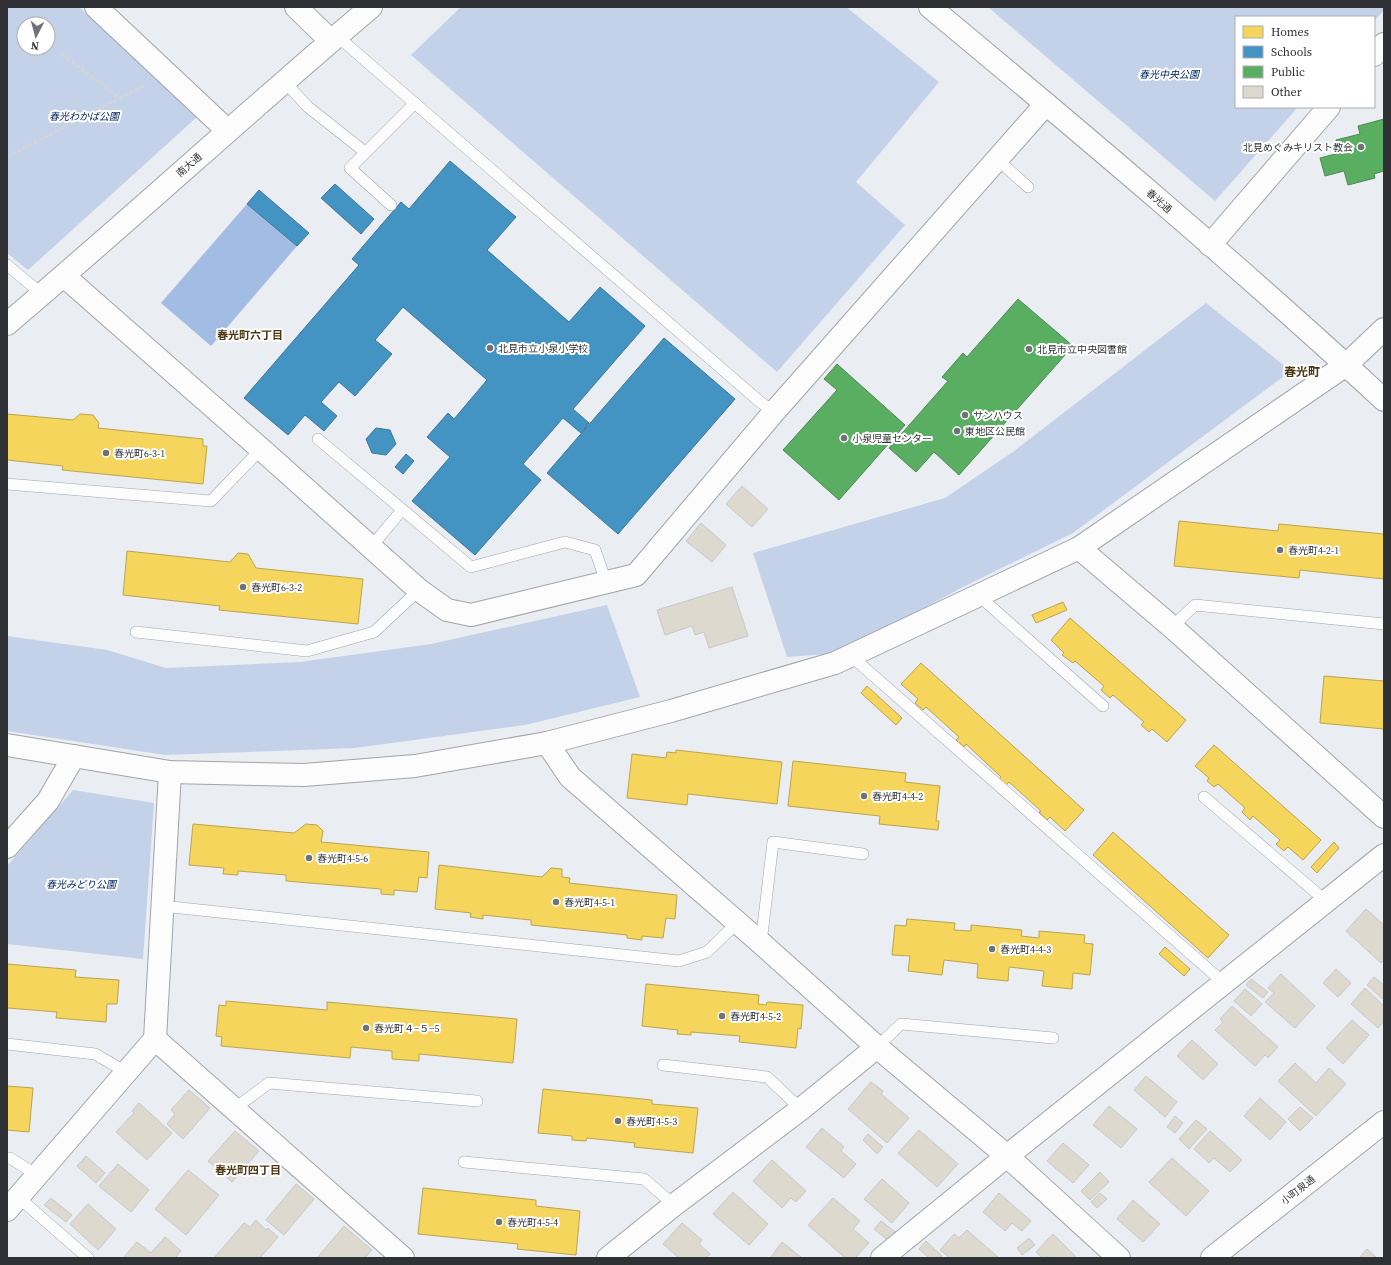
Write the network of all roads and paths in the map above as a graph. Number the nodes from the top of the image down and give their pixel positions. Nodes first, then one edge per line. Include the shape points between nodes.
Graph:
1 (96, 7) edge
2 (296, 7) edge
3 (371, 7) edge
4 (930, 7) edge
5 (334, 38) junction
6 (1384, 44) edge
7 (62, 54) dead end
8 (1375, 54) edge
9 (166, 73) junction
10 (285, 82) junction
11 (119, 98) junction
12 (415, 103) junction
13 (1046, 104) junction
14 (1328, 108) edge
15 (228, 131) junction
16 (365, 152) junction
17 (7, 157) edge
18 (998, 160) junction
19 (1028, 187) dead end
20 (390, 205) dead end
21 (1210, 245) junction
22 (7, 265) edge
23 (64, 276) junction
24 (42, 294) junction
25 (7, 324) edge
26 (1384, 329) edge
27 (1346, 365) junction
28 (1384, 400) edge
29 (774, 412) junction
30 (318, 439) dead end
31 (261, 449) junction
32 (7, 484) edge
33 (402, 510) junction
34 (371, 547) junction
35 (1079, 548) junction
36 (606, 582) junction
37 (419, 590) junction
38 (978, 596) junction
39 (1384, 624) edge
40 (1172, 626) junction
41 (136, 632) dead end
42 (851, 656) junction
43 (1103, 706) dead end
44 (547, 743) junction
45 (7, 745) edge
46 (74, 756) junction
47 (170, 772) junction
48 (1204, 797) dead end
49 (1384, 817) edge
50 (7, 847) edge
51 (862, 854) dead end
52 (1384, 854) edge
53 (1326, 901) junction
54 (162, 906) junction
55 (737, 923) junction
56 (761, 943) junction
57 (1224, 983) junction
58 (1053, 1038) dead end
59 (155, 1039) junction
60 (7, 1044) edge
61 (877, 1048) junction
62 (663, 1064) dead end
63 (126, 1072) junction
64 (477, 1101) dead end
65 (234, 1109) junction
66 (801, 1109) junction
67 (1384, 1122) edge
68 (1007, 1156) junction
69 (7, 1158) edge
70 (464, 1162) dead end
71 (37, 1175) junction
72 (13, 1204) edge
73 (674, 1205) junction
74 (88, 1258) edge
75 (403, 1258) edge
76 (608, 1258) edge
77 (882, 1258) edge
78 (1119, 1258) edge
79 (1212, 1258) edge

1 - 9 street
2 - 5 street
3 - 5 street, 南大通
4 - 13 street, 春光通
5 - 10 street, 南大通
5 - 12 lane
6 - 8 street
7 - 11 path
9 - 11 path
9 - 15 street
10 - 15 street, 南大通
10 - 16 lane via 308,108
11 - 17 path
12 - 16 lane
12 - 29 lane
13 - 18 street
13 - 21 street, 春光通
14 - 21 street
15 - 23 street, 南大通
16 - 20 lane via 350,168
18 - 19 lane
18 - 29 street
21 - 27 street, 春光通
22 - 24 lane
23 - 24 street, 南大通
23 - 31 street
24 - 25 street, 南大通
26 - 27 street
27 - 28 street, 春光通
27 - 35 street
29 - 36 street via 636,575
30 - 33 lane
31 - 32 lane via 211,501
31 - 34 street
33 - 34 lane
33 - 36 lane via 471,567 565,542 595,550
34 - 37 street
35 - 38 street
35 - 40 street
36 - 37 street via 471,615 447,610
37 - 41 lane via 374,632 307,651
38 - 42 street
38 - 43 lane
39 - 40 lane via 1195,605
40 - 49 street
42 - 44 street via 836,664
42 - 57 lane
44 - 47 street via 415,766 304,775
44 - 55 street via 570,777
45 - 46 street
46 - 47 street
46 - 50 street via 48,800
47 - 54 street
48 - 53 lane
51 - 56 lane via 773,842
52 - 53 street
53 - 57 street
54 - 55 lane via 679,961 707,952
54 - 59 street
55 - 56 street
56 - 61 street
57 - 68 street
58 - 61 lane via 901,1024
59 - 63 street
59 - 65 street
60 - 63 lane via 95,1054
61 - 66 street
61 - 68 street
62 - 66 lane via 767,1077
63 - 71 street
64 - 65 lane via 269,1083
65 - 75 street
66 - 73 street
67 - 79 street, 小町泉通
68 - 77 street
68 - 78 street
69 - 71 lane
70 - 73 lane via 644,1180
71 - 72 street
72 - 74 lane
73 - 76 street

